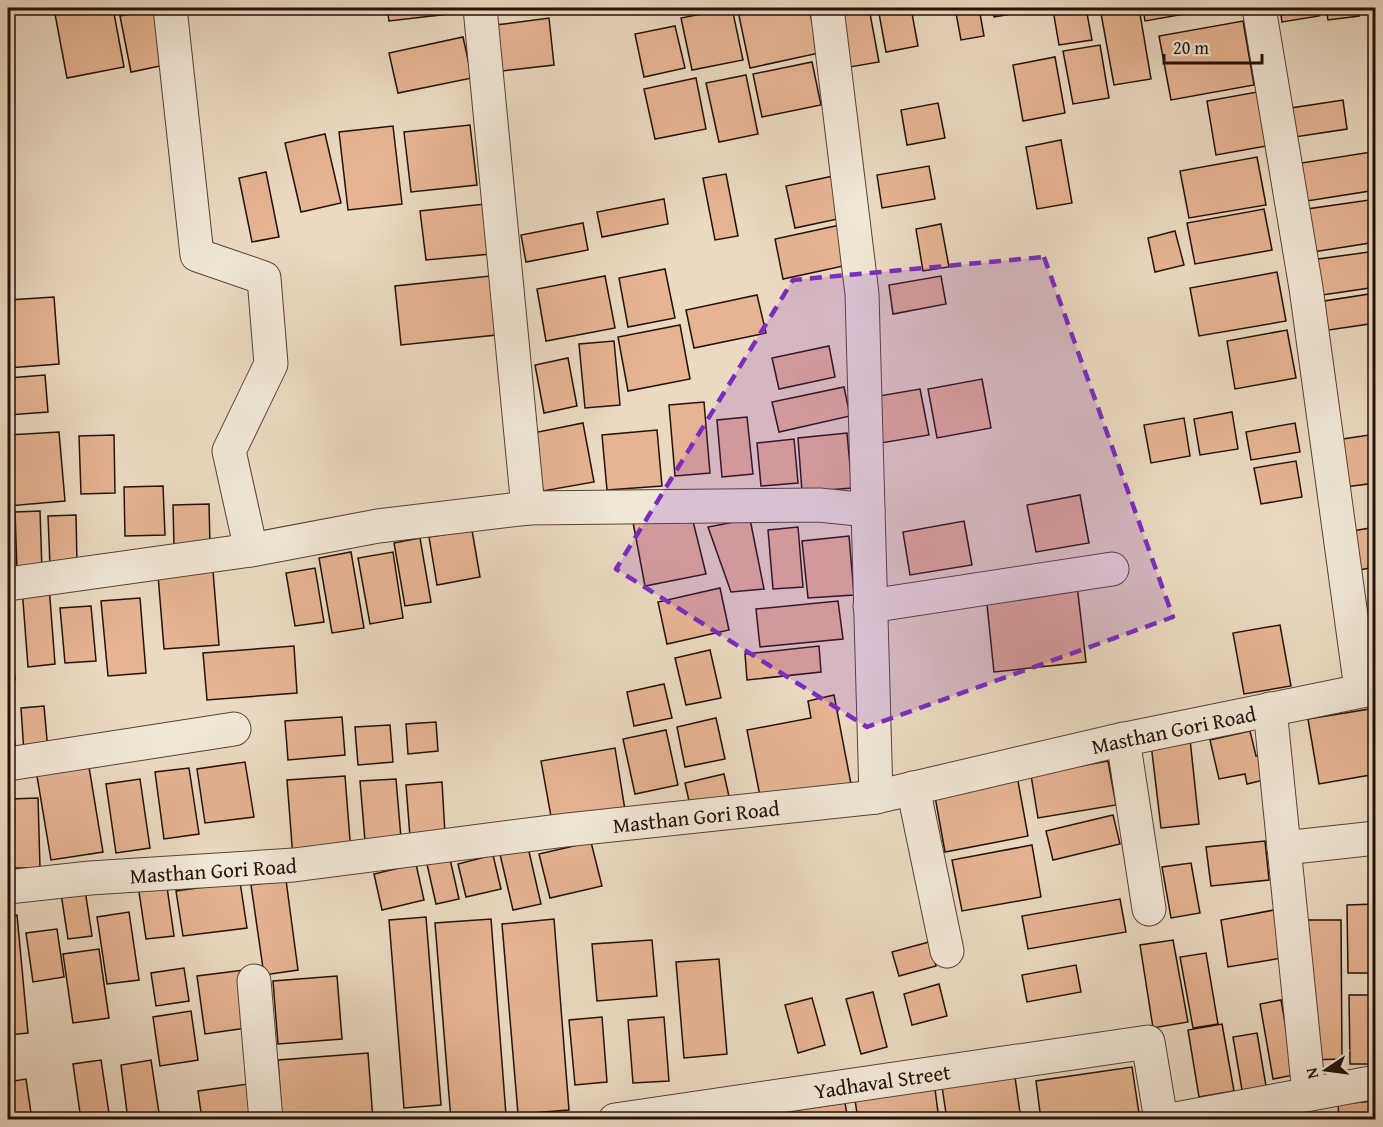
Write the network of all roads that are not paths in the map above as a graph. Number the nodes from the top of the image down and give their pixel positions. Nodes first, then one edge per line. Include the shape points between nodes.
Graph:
1 (170, 8) edge
2 (480, 8) edge
3 (828, 8) edge
4 (1259, 8) edge
5 (528, 508) junction
6 (868, 510) junction
7 (251, 550) junction
8 (1112, 569) dead end
9 (8, 584) edge
10 (870, 606) junction
11 (1368, 689) edge
12 (1270, 709) junction
13 (234, 729) dead end
14 (1123, 739) junction
15 (8, 764) edge
16 (913, 788) junction
17 (876, 797) junction
18 (1376, 838) edge
19 (1284, 848) junction
20 (8, 887) edge
21 (1149, 909) dead end
22 (947, 951) dead end
23 (254, 981) dead end
24 (1376, 1082) edge
25 (1309, 1094) junction
26 (266, 1119) edge
27 (615, 1119) edge
28 (1161, 1119) edge
29 (1170, 1119) edge

1 - 7 street via 197,255 264,278 271,364 229,451
2 - 5 street
3 - 6 street via 862,294
4 - 11 street
5 - 6 street via 819,505
5 - 7 street via 378,526
6 - 10 street
7 - 9 street
8 - 10 street
10 - 17 street
11 - 12 street, Masthan Gori Road
12 - 14 street, Masthan Gori Road
12 - 19 street
13 - 15 street
14 - 16 street, Masthan Gori Road
14 - 21 street
16 - 17 street, Masthan Gori Road
16 - 22 street
17 - 20 street, Masthan Gori Road via 566,830 294,865
18 - 19 street
19 - 25 street
23 - 26 street
24 - 25 street
25 - 29 street
27 - 28 street, Yadhaval Street via 1148,1042

